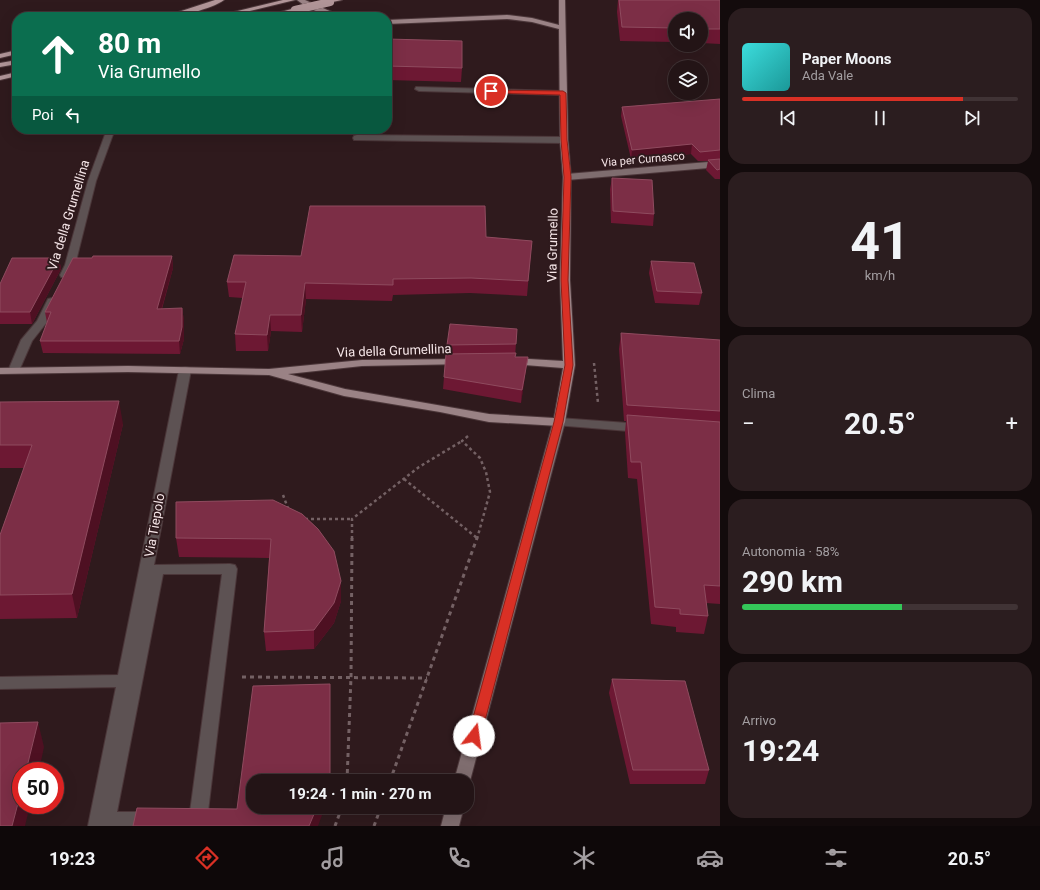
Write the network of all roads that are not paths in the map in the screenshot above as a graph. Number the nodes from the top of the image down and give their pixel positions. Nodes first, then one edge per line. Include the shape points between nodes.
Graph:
1 (221, 0) edge
2 (292, 0) edge
3 (300, 0) edge
4 (339, 0) edge
5 (562, 0) edge
6 (187, 12) edge
7 (238, 12) edge
8 (287, 12) edge
9 (325, 12) edge
10 (392, 22) edge
11 (562, 28) junction
12 (12, 53) edge
13 (0, 56) edge
14 (12, 63) edge
15 (0, 65) edge
16 (12, 75) edge
17 (0, 78) edge
18 (419, 90) edge
19 (563, 93) junction
20 (109, 134) edge
21 (357, 138) dead end
22 (564, 140) junction
23 (720, 164) edge
24 (568, 177) junction
25 (61, 283) edge
26 (56, 294) edge
27 (502, 361) edge
28 (471, 362) edge
29 (569, 365) junction
30 (185, 370) junction
31 (0, 371) edge
32 (14, 371) junction
33 (269, 372) junction
34 (559, 422) junction
35 (651, 429) edge
36 (216, 677) joint
37 (124, 681) junction
38 (0, 683) edge
39 (464, 774) edge
40 (453, 814) edge
41 (97, 826) edge
42 (450, 826) edge

1 - 6 highway
2 - 7 highway
3 - 9 main road
4 - 8 highway, bridge
5 - 11 main road, Via Grumello
10 - 11 main road via 506,17 532,20
11 - 19 main road, Via Grumello
12 - 13 highway
14 - 15 highway
16 - 17 highway
18 - 19 street
19 - 22 main road, Via Grumello
20 - 25 street, Via della Grumellina via 92,181 70,265
21 - 22 street
22 - 24 main road, Via Grumello
23 - 24 main road, Via per Curnasco
24 - 29 main road, Via Grumello via 565,280
26 - 32 street via 42,322 26,340
27 - 29 main road
28 - 33 main road, Via della Grumellina via 362,363
29 - 34 main road, Via Grumello
30 - 32 main road, Via della Grumellina
30 - 33 main road, Via della Grumellina
30 - 37 street, Via Tiepolo
31 - 32 main road, Via della Grumellina
33 - 34 main road, Via della Grumellina via 344,392 489,418
34 - 35 street
34 - 39 main road
36 - 36 street via 198,820 107,820 157,569 230,570
37 - 38 street
37 - 41 street, Via Tiepolo
40 - 42 main road

